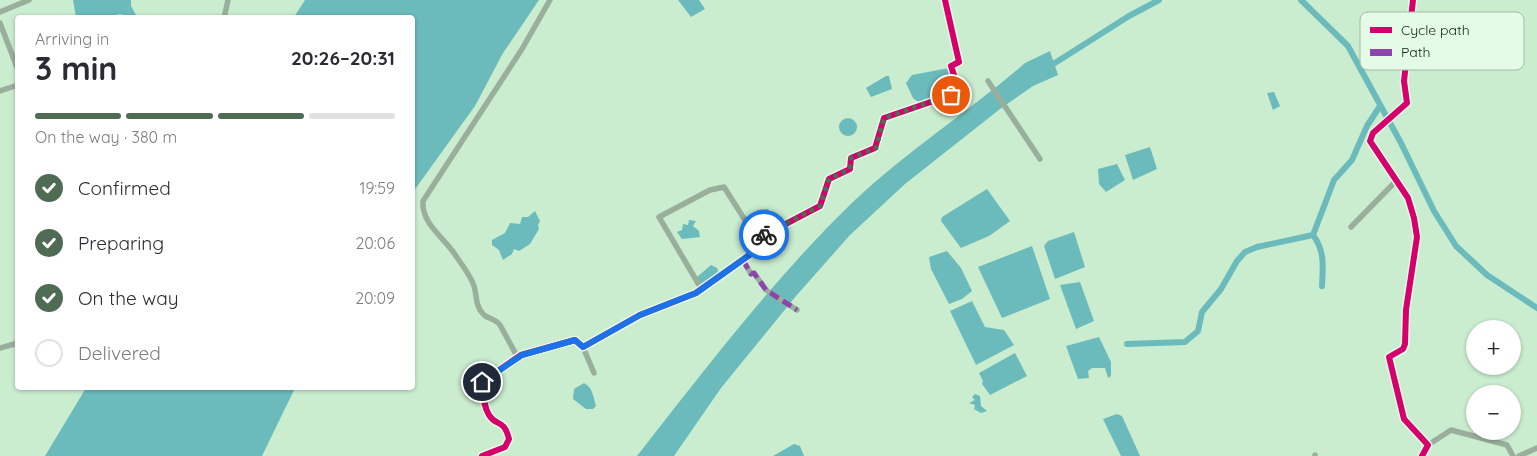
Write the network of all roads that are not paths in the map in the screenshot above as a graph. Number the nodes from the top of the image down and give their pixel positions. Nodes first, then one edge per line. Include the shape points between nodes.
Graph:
1 (29, 0) edge
2 (228, 0) edge
3 (550, 0) edge
4 (945, 0) edge
5 (0, 12) edge
6 (225, 15) edge
7 (0, 23) edge
8 (15, 62) edge
9 (1405, 70) edge
10 (988, 81) dead end
11 (15, 86) edge
12 (0, 91) edge
13 (1040, 160) dead end
14 (1397, 180) junction
15 (1351, 228) dead end
16 (757, 239) junction
17 (743, 260) junction
18 (702, 290) junction
19 (798, 310) dead end
20 (15, 344) edge
21 (583, 347) junction
22 (0, 348) edge
23 (518, 358) junction
24 (594, 373) dead end
25 (1428, 445) junction
26 (1537, 448) edge
27 (482, 456) edge
28 (1422, 456) edge
29 (1513, 456) edge
30 (1519, 456) edge

1 - 5 street
2 - 6 street
3 - 23 street via 522,49 423,201 422,209 429,224 452,249 474,286 484,315 500,325
4 - 16 street via 959,62 951,66 956,81 951,95 884,118 876,148 851,158 850,169 829,179 820,206
7 - 8 street
9 - 14 street via 1407,103 1373,133 1370,141
10 - 13 street
11 - 12 street
14 - 15 street
14 - 25 street via 1412,208 1417,237 1404,347 1389,357 1404,419
16 - 17 street via 755,251
16 - 18 street via 724,187 710,190 659,217
17 - 18 street
17 - 19 street via 766,290
18 - 21 street via 640,315
20 - 22 street
21 - 23 street via 575,340
21 - 24 street
23 - 27 street via 482,382 489,415 505,426 509,439 505,447
25 - 28 street
25 - 29 street via 1451,430 1507,445
26 - 30 street

